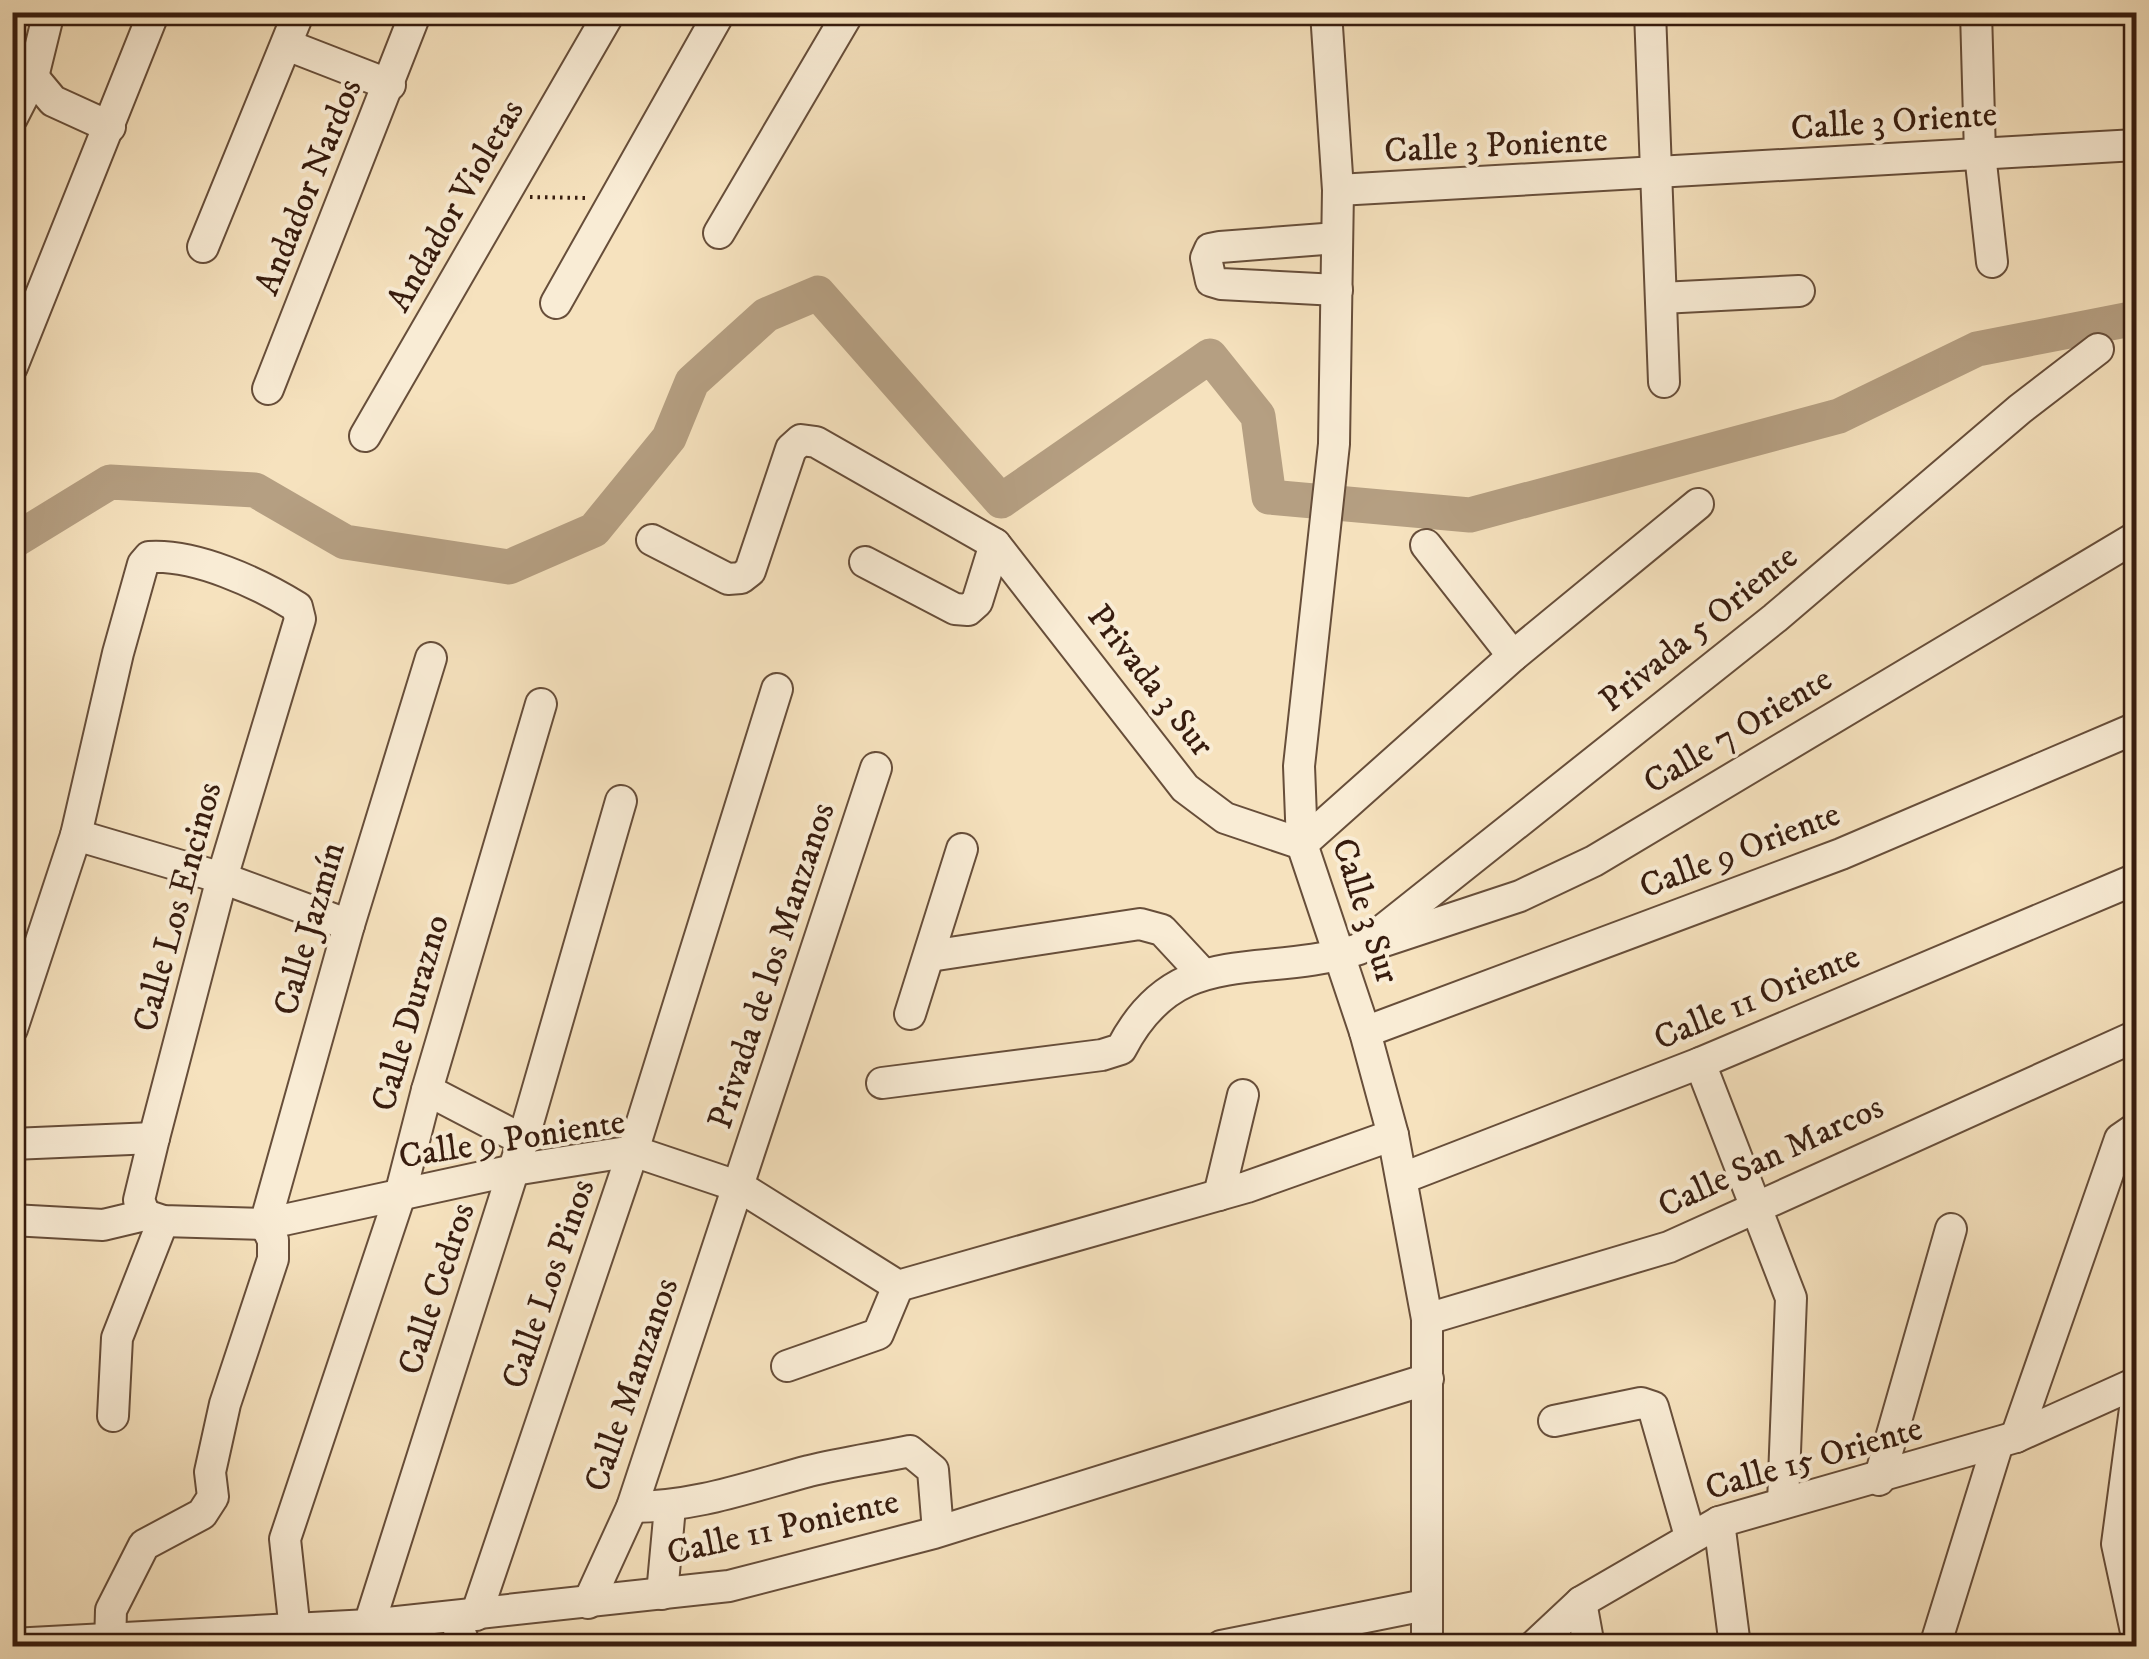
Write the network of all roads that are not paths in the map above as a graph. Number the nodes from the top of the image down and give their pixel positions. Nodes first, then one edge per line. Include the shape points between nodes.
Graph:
1 (49, 12) edge
2 (154, 12) edge
3 (299, 12) edge
4 (416, 12) edge
5 (610, 12) edge
6 (720, 12) edge
7 (849, 12) edge
8 (1326, 12) edge
9 (1650, 12) edge
10 (1976, 12) edge
11 (286, 46) junction
12 (32, 76) junction
13 (390, 84) junction
14 (12, 118) edge
15 (110, 127) junction
16 (2136, 145) edge
17 (1980, 154) junction
18 (1657, 176) junction
19 (1338, 190) junction
20 (719, 234) dead end
21 (1337, 238) junction
22 (203, 247) dead end
23 (1992, 262) dead end
24 (1337, 290) junction
25 (1799, 291) dead end
26 (1661, 298) junction
27 (556, 303) dead end
28 (2098, 349) dead end
29 (12, 367) edge
30 (1664, 382) dead end
31 (268, 389) dead end
32 (366, 436) dead end
33 (1698, 504) dead end
34 (2136, 537) edge
35 (652, 540) dead end
36 (996, 544) junction
37 (1426, 545) dead end
38 (866, 562) dead end
39 (1513, 656) junction
40 (431, 658) dead end
41 (776, 689) dead end
42 (540, 704) dead end
43 (2136, 728) edge
44 (876, 768) dead end
45 (621, 801) dead end
46 (76, 835) junction
47 (1302, 844) junction
48 (962, 849) dead end
49 (222, 878) junction
50 (2136, 878) edge
51 (348, 926) junction
52 (1349, 952) junction
53 (930, 956) junction
54 (1201, 972) junction
55 (910, 1014) dead end
56 (12, 1030) edge
57 (1365, 1032) junction
58 (2136, 1036) edge
59 (1700, 1063) junction
60 (882, 1082) dead end
61 (426, 1090) junction
62 (1244, 1095) dead end
63 (2136, 1128) edge
64 (1393, 1135) junction
65 (154, 1138) junction
66 (12, 1144) edge
67 (633, 1151) junction
68 (518, 1155) junction
69 (1403, 1178) junction
70 (740, 1187) junction
71 (400, 1195) junction
72 (1219, 1195) junction
73 (1754, 1206) junction
74 (154, 1218) junction
75 (12, 1220) edge
76 (265, 1224) junction
77 (1950, 1230) dead end
78 (898, 1286) junction
79 (1427, 1319) junction
80 (787, 1366) dead end
81 (1428, 1378) junction
82 (2136, 1383) edge
83 (2136, 1401) edge
84 (113, 1416) dead end
85 (1554, 1421) dead end
86 (2007, 1440) junction
87 (1878, 1480) junction
88 (1783, 1502) junction
89 (632, 1507) junction
90 (670, 1507) junction
91 (1720, 1522) junction
92 (938, 1531) junction
93 (1690, 1536) junction
94 (662, 1594) junction
95 (1581, 1602) junction
96 (588, 1604) junction
97 (1425, 1605) junction
98 (2134, 1614) edge
99 (368, 1625) junction
100 (465, 1627) edge
101 (295, 1631) junction
102 (251, 1639) edge
103 (109, 1643) edge
104 (31, 1644) edge
105 (1221, 1646) edge
106 (1427, 1646) edge
107 (1534, 1646) edge
108 (1588, 1646) edge
109 (1735, 1646) edge
110 (1935, 1646) edge

1 - 12 street
2 - 15 street
3 - 11 street
4 - 13 street, Andador Nardos
5 - 32 street, Andador Violetas
6 - 27 street
7 - 20 street
8 - 19 street, Calle 3 Sur
9 - 18 street
10 - 17 street
11 - 13 street
11 - 22 street
12 - 14 street
12 - 15 street via 54,101
13 - 31 street, Andador Nardos
15 - 29 street
16 - 17 street, Calle 3 Oriente
17 - 18 street, Calle 3 Oriente
17 - 23 street
18 - 19 street, Calle 3 Poniente
18 - 26 street
19 - 21 street, Calle 3 Sur
21 - 24 street, Calle 3 Sur
21 - 24 street via 1220,247 1206,258 1211,282
24 - 47 street, Calle 3 Sur via 1334,444 1298,766
25 - 26 street
26 - 30 street
28 - 52 street, Privada 5 Oriente via 1774,618
33 - 39 street
34 - 52 street, Calle 7 Oriente via 1594,861 1520,896
35 - 36 street, Privada 3 Sur via 728,579 750,572 791,449 801,440 816,442
36 - 38 street via 977,602 968,610
36 - 47 street, Privada 3 Sur via 1185,788 1225,818
37 - 39 street
39 - 47 street
40 - 51 street, Calle Jazmín
41 - 67 street, Calle Los Pinos
42 - 61 street, Calle Durazno
43 - 57 street, Calle 9 Oriente via 1841,854
44 - 70 street, Privada de los Manzanos
45 - 68 street, Calle Cedros
46 - 49 street
46 - 49 street, Calle Los Encinos via 143,564 166,556 281,598 297,608 300,619
46 - 56 street
47 - 52 street, Calle 3 Sur
48 - 53 street
49 - 51 street
49 - 65 street, Calle Los Encinos
50 - 59 street, Calle 11 Oriente
51 - 76 street, Calle Jazmín
52 - 54 street, Calle 7 Oriente via 1313,962
52 - 57 street, Calle 3 Sur
53 - 54 street via 1140,924 1162,930
53 - 55 street
54 - 60 street via 1159,996 1121,1050
57 - 64 street, Calle 3 Sur
58 - 73 street, Calle San Marcos
59 - 69 street, Calle 11 Oriente
59 - 73 street
61 - 68 street
61 - 71 street, Calle Durazno
62 - 72 street
63 - 86 street via 2120,1139
64 - 69 street, Calle 3 Sur
64 - 72 street
65 - 66 street
65 - 74 street, Calle Los Encinos via 139,1200
67 - 68 street, Calle 9 Poniente
67 - 70 street, Calle 9 Poniente
67 - 100 street, Calle Los Pinos
68 - 71 street, Calle 9 Poniente
68 - 99 street, Calle Cedros
69 - 79 street, Calle 3 Sur
70 - 78 street, Calle 9 Poniente
70 - 89 street, Calle Manzanos
71 - 76 street, Calle 9 Poniente
71 - 101 street, Calle Durazno via 285,1538
72 - 78 street
73 - 79 street, Calle San Marcos via 1669,1246
73 - 88 street via 1792,1298
74 - 75 street, Calle 9 Poniente via 103,1225
74 - 76 street, Calle 9 Poniente
74 - 84 street, Calle Los Encinos via 117,1338
76 - 103 street via 273,1259 224,1404 210,1472 213,1497 202,1514 144,1544 110,1610
77 - 87 street
78 - 80 street via 878,1334
79 - 81 street, Calle 3 Sur
81 - 92 street, Calle 11 Poniente
81 - 97 street, Calle 3 Sur
82 - 86 street, Calle 15 Oriente
83 - 98 street via 2117,1544
85 - 93 street via 1653,1406
86 - 87 street, Calle 15 Oriente
86 - 110 street
87 - 88 street, Calle 15 Oriente
88 - 91 street, Calle 15 Oriente
89 - 90 street
89 - 96 street, Calle Manzanos
90 - 92 street via 910,1451 932,1470
90 - 94 street
91 - 93 street, Calle 15 Oriente
91 - 109 street
92 - 94 street, Calle 11 Poniente via 729,1586
93 - 95 street, Calle 15 Oriente
94 - 96 street, Calle 11 Poniente
95 - 107 street, Calle 15 Oriente
95 - 108 street
96 - 100 street, Calle 11 Poniente
97 - 105 street
97 - 106 street, Calle 3 Sur
99 - 100 street, Calle 11 Poniente
99 - 101 street, Calle 11 Poniente
101 - 102 street, Calle 11 Poniente
102 - 103 street, Calle 11 Poniente
103 - 104 street, Calle 11 Poniente

